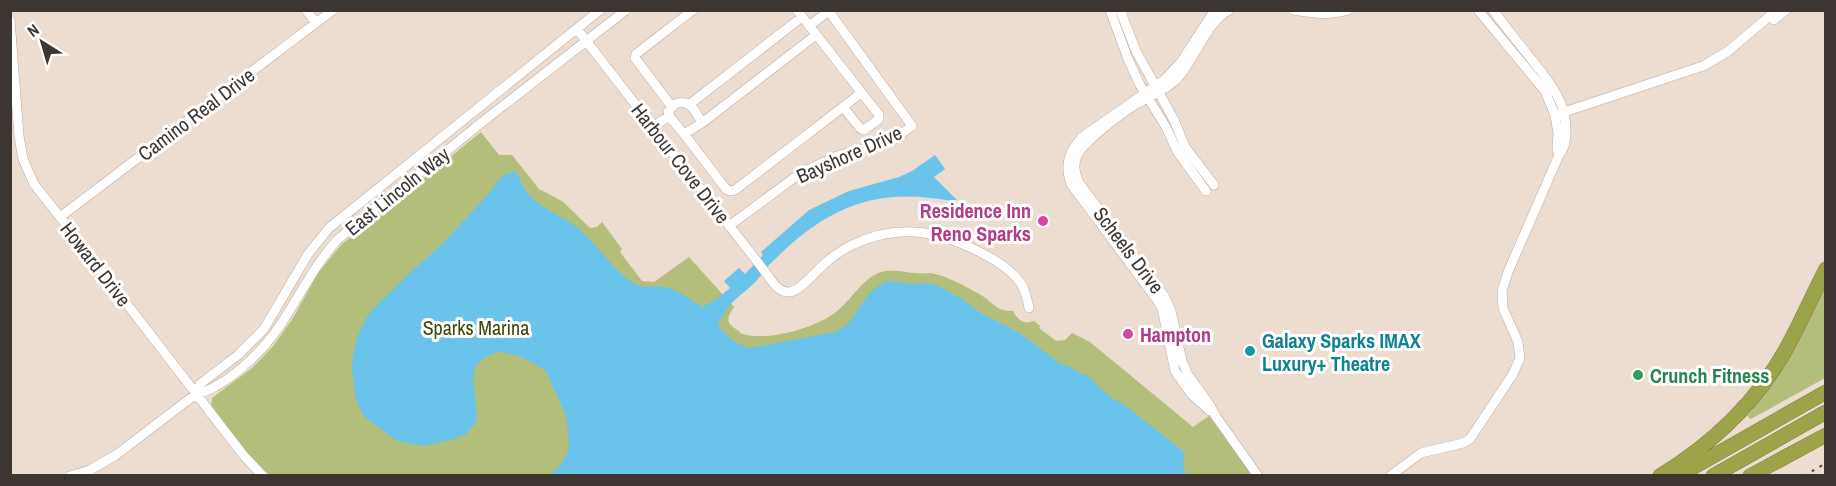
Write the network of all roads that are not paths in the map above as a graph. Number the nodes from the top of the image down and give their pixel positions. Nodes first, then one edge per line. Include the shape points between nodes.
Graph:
1 (306, 10) edge
2 (333, 10) edge
3 (600, 10) edge
4 (626, 10) edge
5 (693, 10) edge
6 (1110, 10) edge
7 (1120, 10) edge
8 (1215, 10) edge
9 (1229, 10) edge
10 (1293, 10) edge
11 (1348, 10) edge
12 (1478, 10) edge
13 (1493, 10) edge
14 (1777, 10) edge
15 (1786, 10) edge
16 (828, 11) edge
17 (800, 14) edge
18 (10, 20) edge
19 (316, 23) junction
20 (809, 26) junction
21 (577, 29) junction
22 (816, 35) junction
23 (1746, 37) junction
24 (587, 42) junction
25 (1157, 89) junction
26 (861, 93) junction
27 (1146, 94) junction
28 (690, 104) junction
29 (843, 107) junction
30 (670, 111) junction
31 (1560, 114) junction
32 (702, 123) junction
33 (652, 127) junction
34 (684, 134) junction
35 (1181, 149) junction
36 (1210, 188) dead end
37 (60, 218) junction
38 (729, 226) junction
39 (1125, 250) junction
40 (1826, 268) edge
41 (1029, 308) dead end
42 (1826, 392) edge
43 (196, 394) junction
44 (1826, 412) edge
45 (1216, 418) junction
46 (1826, 435) edge
47 (70, 476) edge
48 (263, 476) edge
49 (1258, 476) edge
50 (1390, 476) edge
51 (1660, 476) edge
52 (1678, 476) edge
53 (1713, 476) edge
54 (1750, 476) edge

1 - 19 street
2 - 19 street, Camino Real Drive
3 - 21 street, East Lincoln Way
4 - 24 street, East Lincoln Way
5 - 30 street via 635,58
6 - 27 street
7 - 25 street
8 - 25 street
9 - 25 street via 1216,20 1177,79
10 - 11 street via 1324,14
12 - 31 street
13 - 31 street via 1551,83
14 - 23 street
15 - 23 street via 1756,34
16 - 20 street
16 - 38 street, Bayshore Drive via 912,126 893,140 837,156 802,172
17 - 20 street
17 - 28 street
18 - 37 street, Howard Drive via 23,159 34,184
19 - 37 street, Camino Real Drive
20 - 22 street
21 - 24 street, Harbour Cove Drive
21 - 43 street, East Lincoln Way via 330,228 308,254 264,329 200,384
22 - 26 street
22 - 32 street
23 - 31 street via 1703,66
24 - 33 street, Harbour Cove Drive
24 - 43 street, East Lincoln Way via 352,226 319,261 265,345 212,390
25 - 27 street
25 - 35 street via 1174,120
26 - 29 street
26 - 29 street via 879,115 874,123 864,130 860,128
27 - 35 street
27 - 39 street, Scheels Drive via 1089,141 1078,153 1074,166 1079,183
27 - 39 street via 1082,136 1067,160 1071,184
28 - 30 street via 679,102
28 - 32 street
29 - 34 street via 730,191
30 - 33 street
30 - 34 street
31 - 50 street via 1566,139 1563,150 1502,291 1504,314 1520,348 1517,368 1470,439 1421,453
32 - 34 street
33 - 38 street, Harbour Cove Drive
35 - 36 street
37 - 43 street, Howard Drive
38 - 41 street, Harbour Cove Drive via 778,289 797,289 849,246 885,234 914,232 960,242 993,261 1021,283
39 - 45 street, Scheels Drive via 1166,299 1182,361
39 - 45 street via 1162,308 1175,372 1186,389
40 - 51 highway via 1784,353 1756,395 1714,438
42 - 52 highway
43 - 47 street, East Lincoln Way via 116,455
43 - 48 street, Howard Drive
44 - 53 highway
45 - 49 street, Scheels Drive
46 - 54 highway

